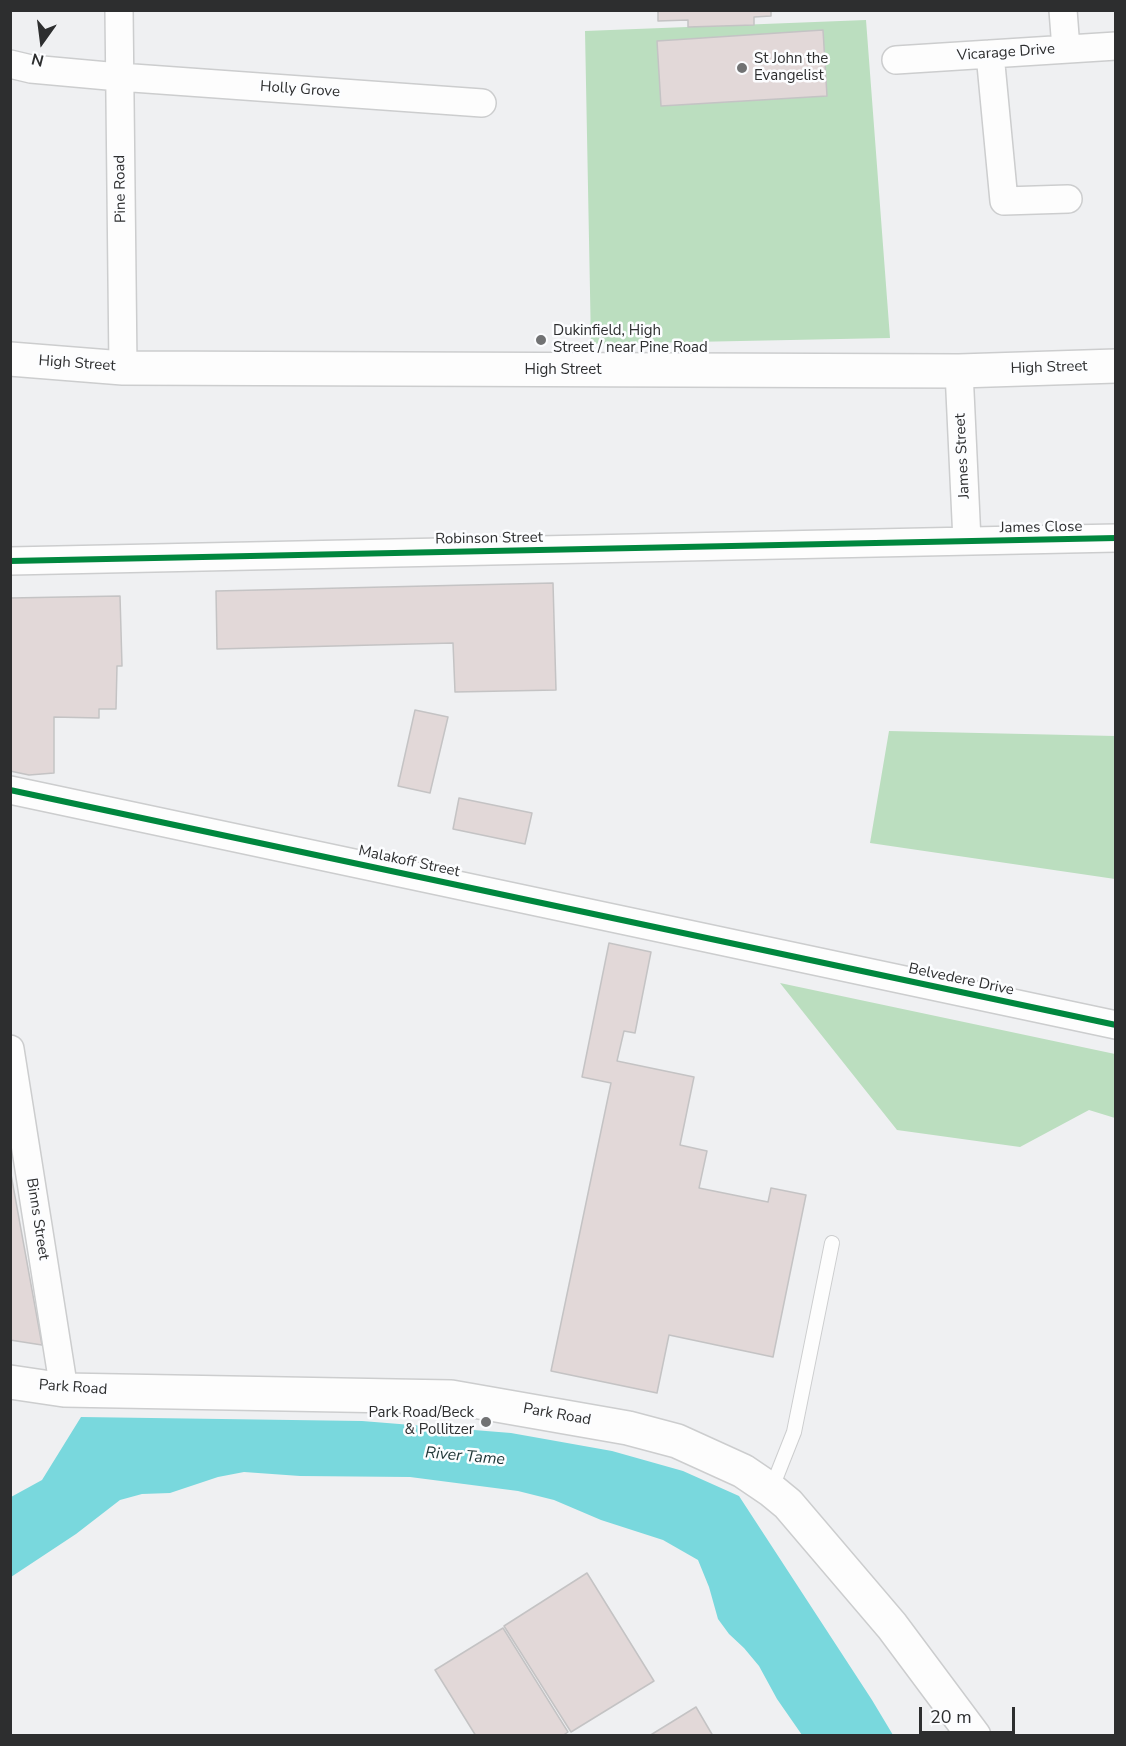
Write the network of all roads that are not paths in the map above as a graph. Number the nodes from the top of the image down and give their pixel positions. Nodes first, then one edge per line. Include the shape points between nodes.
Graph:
1 (120, 10) edge
2 (1063, 10) edge
3 (1116, 46) edge
4 (1066, 50) junction
5 (990, 54) junction
6 (896, 60) dead end
7 (10, 64) edge
8 (119, 77) junction
9 (482, 103) dead end
10 (1068, 199) dead end
11 (10, 359) edge
12 (1116, 366) edge
13 (123, 368) junction
14 (959, 371) junction
15 (1116, 538) edge
16 (967, 542) junction
17 (10, 561) edge
18 (10, 790) edge
19 (802, 959) joint
20 (1116, 1025) edge
21 (10, 1049) edge
22 (832, 1243) dead end
23 (10, 1382) edge
24 (64, 1390) junction
25 (771, 1490) junction
26 (974, 1736) edge

1 - 8 street, Pine Road
2 - 4 street
3 - 4 street, Vicarage Drive
4 - 5 street, Vicarage Drive
5 - 6 street, Vicarage Drive
5 - 10 street via 1004,201
7 - 8 street, Holly Grove
8 - 9 street, Holly Grove
8 - 13 street, Pine Road
11 - 13 main road, High Street
12 - 14 main road, High Street
13 - 14 main road, High Street
14 - 16 street, James Street
15 - 16 street, James Close
16 - 17 street, Robinson Street
18 - 19 street, Malakoff Street
19 - 20 street, Belvedere Drive
21 - 24 street, Binns Street
22 - 25 lane via 794,1432
23 - 24 main road, Park Road
24 - 25 main road, Park Road via 451,1397 628,1428 668,1439 724,1461
25 - 26 main road, Park Road via 807,1525 892,1626

